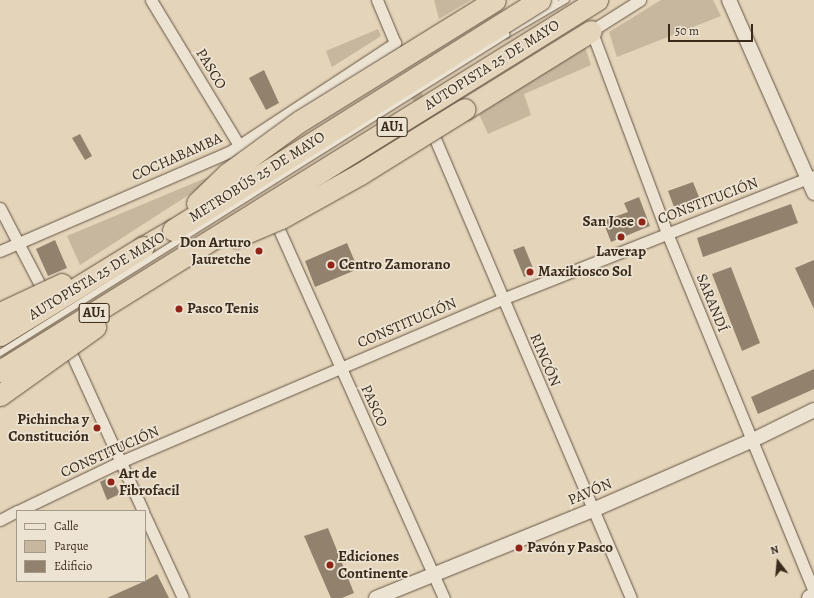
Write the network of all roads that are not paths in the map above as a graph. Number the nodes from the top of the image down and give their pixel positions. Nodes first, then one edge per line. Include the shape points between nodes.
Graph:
1 (151, 0) edge
2 (377, 0) edge
3 (495, 0) edge
4 (540, 0) edge
5 (555, 0) edge
6 (566, 0) edge
7 (597, 0) edge
8 (640, 0) edge
9 (729, 0) edge
10 (590, 27) junction
11 (506, 35) junction
12 (433, 134) dead end
13 (242, 149) junction
14 (811, 177) edge
15 (814, 193) edge
16 (0, 208) edge
17 (277, 226) dead end
18 (172, 230) junction
19 (667, 233) junction
20 (18, 243) junction
21 (143, 247) junction
22 (0, 251) edge
23 (189, 255) junction
24 (160, 272) junction
25 (40, 285) dead end
26 (502, 299) junction
27 (0, 313) edge
28 (0, 335) edge
29 (0, 353) edge
30 (71, 353) dead end
31 (340, 368) junction
32 (0, 371) edge
33 (0, 395) edge
34 (814, 410) edge
35 (751, 441) junction
36 (120, 462) junction
37 (20, 510) edge
38 (143, 510) edge
39 (593, 510) junction
40 (16, 512) edge
41 (146, 518) edge
42 (0, 520) edge
43 (434, 574) junction
44 (814, 591) edge
45 (814, 596) edge
46 (183, 598) edge
47 (376, 598) edge
48 (444, 598) edge
49 (631, 598) edge
50 (810, 598) edge

1 - 13 street, PASCO
2 - 13 street, COCHABAMBA via 395,42
3 - 18 highway, bridge via 388,64 256,153 227,174
4 - 18 highway, AUTOPISTA 25 DE MAYO / AU1, bridge
5 - 11 lane, METROBÚS 25 DE MAYO
6 - 11 lane, METROBÚS 25 DE MAYO
7 - 23 highway, AUTOPISTA 25 DE MAYO / AU1, bridge
8 - 10 street
9 - 14 street
10 - 19 street, SARANDÍ
10 - 23 highway, bridge via 360,174 281,218
11 - 29 lane, METROBÚS 25 DE MAYO, bridge
12 - 26 street, RINCÓN
13 - 20 street, COCHABAMBA via 229,152
14 - 15 street
14 - 19 street, CONSTITUCIÓN
16 - 20 street
17 - 31 street, PASCO
18 - 21 highway, AUTOPISTA 25 DE MAYO / AU1
19 - 26 street, CONSTITUCIÓN
19 - 35 street, SARANDÍ
20 - 22 street, COCHABAMBA
20 - 25 street
21 - 27 highway, bridge
21 - 28 highway, AUTOPISTA 25 DE MAYO / AU1, bridge
23 - 24 highway, AUTOPISTA 25 DE MAYO / AU1, bridge
24 - 32 highway, AUTOPISTA 25 DE MAYO / AU1, bridge
24 - 33 highway, bridge via 112,315
26 - 31 street, CONSTITUCIÓN
26 - 39 street, RINCÓN
30 - 36 street
31 - 36 street, CONSTITUCIÓN
31 - 43 street, PASCO
34 - 35 street, PAVÓN
35 - 39 street, PAVÓN
35 - 44 street, SARANDÍ
36 - 37 street, CONSTITUCIÓN
36 - 38 street
39 - 43 street, PAVÓN
39 - 49 street, RINCÓN
40 - 42 street, CONSTITUCIÓN
41 - 46 street
43 - 47 street, PAVÓN
43 - 48 street, PASCO
45 - 50 main road

